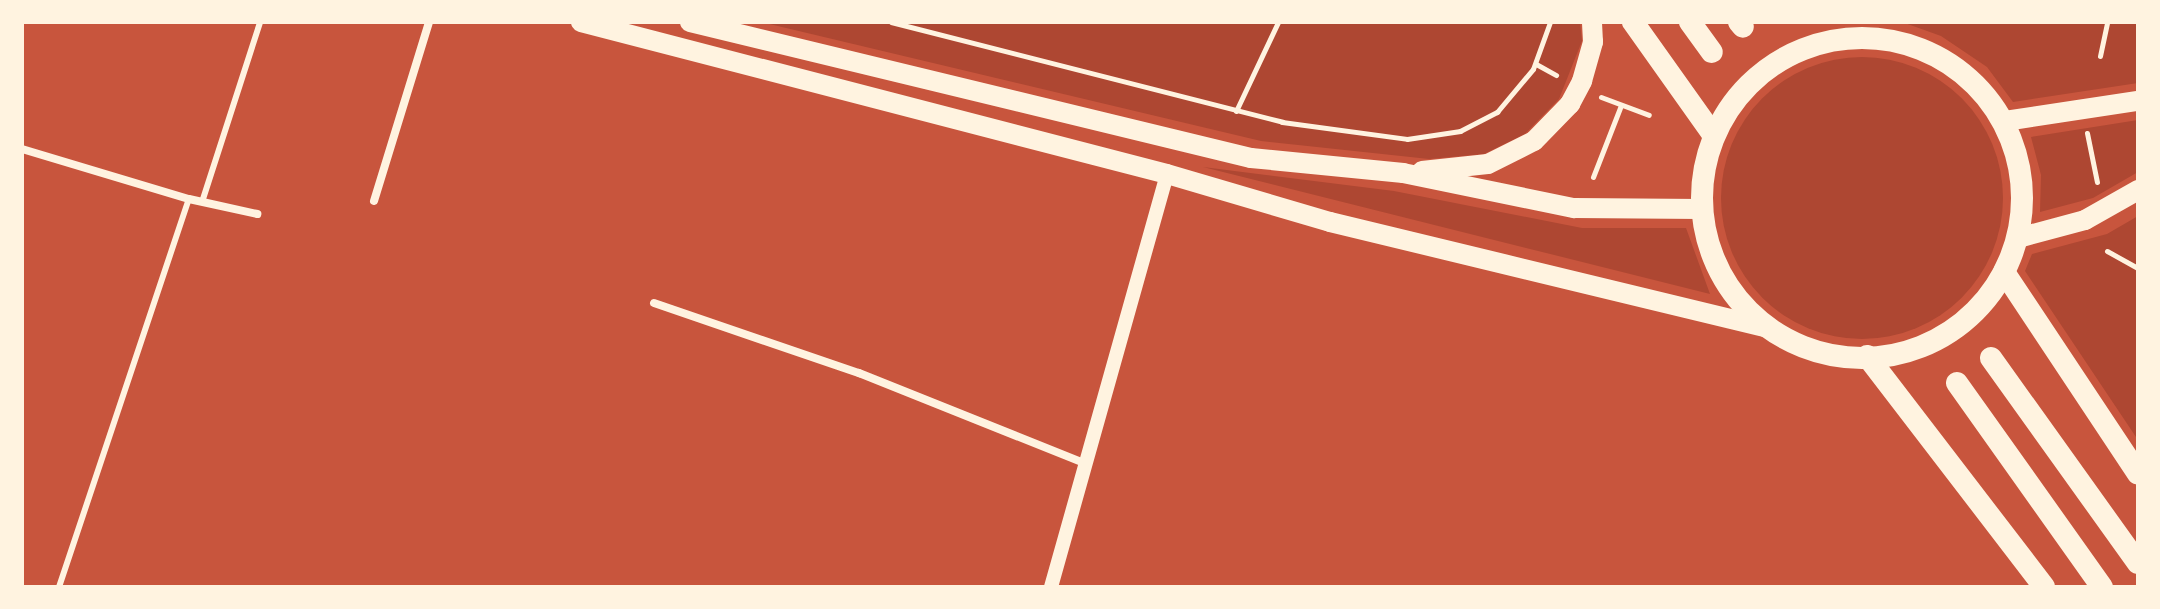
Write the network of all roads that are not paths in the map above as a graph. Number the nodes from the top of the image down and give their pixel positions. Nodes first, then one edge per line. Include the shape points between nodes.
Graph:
1 (260, 22) edge
2 (429, 22) edge
3 (581, 22) edge
4 (690, 22) edge
5 (1592, 22) edge
6 (1633, 22) edge
7 (1690, 22) edge
8 (1822, 22) edge
9 (1835, 41) junction
10 (1712, 52) dead end
11 (2138, 101) edge
12 (2005, 121) junction
13 (1712, 133) junction
14 (1177, 140) junction
15 (22, 149) edge
16 (1403, 173) junction
17 (1167, 174) junction
18 (2138, 190) edge
19 (189, 199) junction
20 (203, 199) junction
21 (374, 201) dead end
22 (1701, 209) junction
23 (257, 214) dead end
24 (2018, 238) junction
25 (2004, 272) junction
26 (654, 303) dead end
27 (1765, 327) junction
28 (1867, 356) junction
29 (1991, 358) dead end
30 (1957, 383) dead end
31 (1082, 462) junction
32 (2138, 474) edge
33 (2138, 563) edge
34 (59, 587) edge
35 (1051, 587) edge
36 (2044, 587) edge
37 (2102, 587) edge

1 - 20 lane
2 - 21 street
3 - 17 main road
4 - 14 main road
5 - 16 main road via 1593,42 1578,88 1554,124 1512,154 1462,168
6 - 13 highway
7 - 10 highway
8 - 9 highway
9 - 12 highway via 1888,38 1935,54 1975,82
9 - 13 highway via 1799,49 1765,69 1736,97
11 - 12 main road
12 - 24 highway via 2023,178
13 - 22 highway
14 - 16 main road via 1251,158
14 - 17 main road
15 - 19 street
16 - 22 main road via 1574,208
17 - 27 main road via 1330,222
17 - 31 street
18 - 24 main road via 2085,220
19 - 20 street
19 - 34 lane
20 - 23 street
22 - 27 highway via 1711,254 1732,295
24 - 25 highway
25 - 28 highway via 1978,309 1944,336 1903,353
25 - 32 highway
26 - 31 street via 859,373
27 - 28 highway via 1826,355
28 - 36 highway
29 - 33 highway
30 - 37 highway
31 - 35 street

